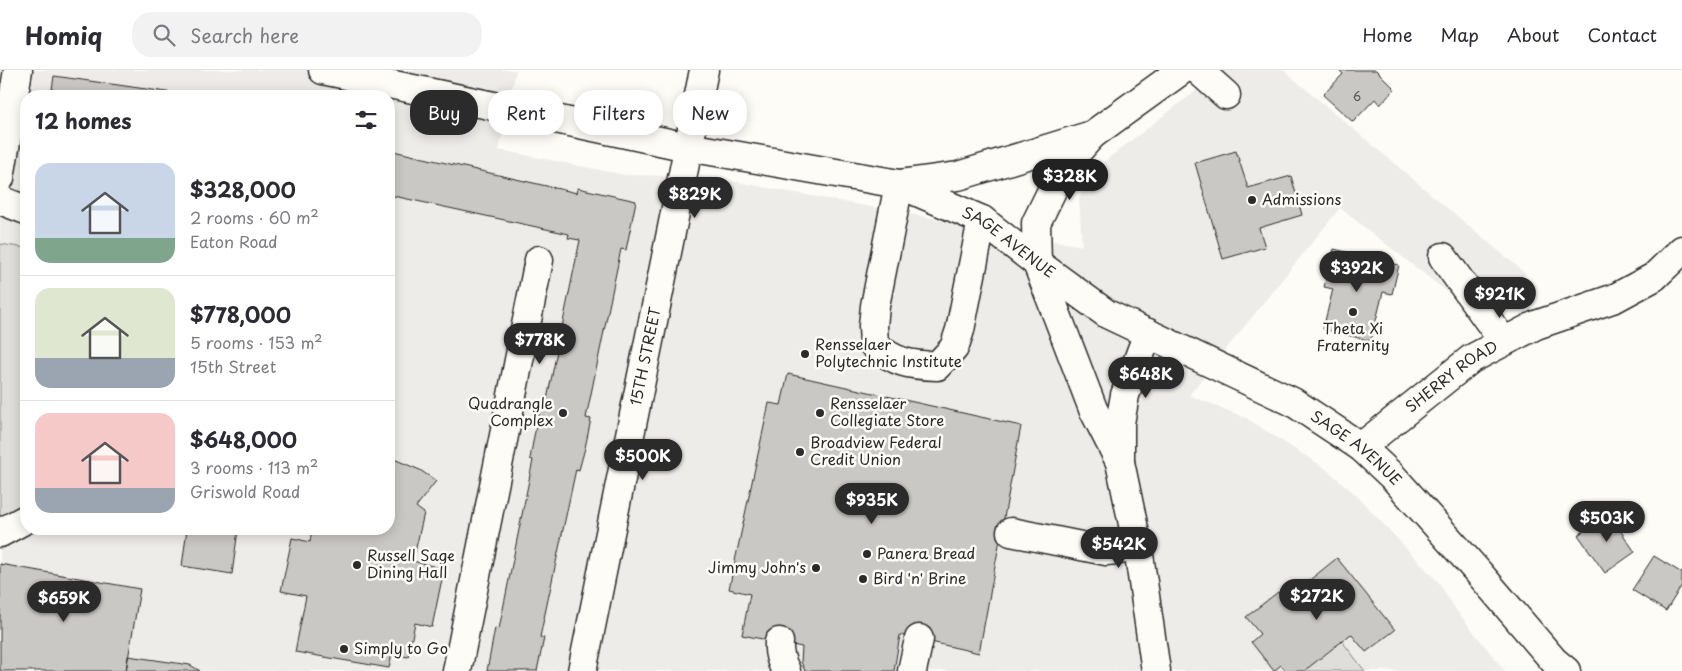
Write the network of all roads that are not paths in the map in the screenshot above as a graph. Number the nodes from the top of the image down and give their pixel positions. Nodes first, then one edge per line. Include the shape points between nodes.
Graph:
1 (18, 70) edge
2 (323, 70) edge
3 (704, 70) edge
4 (1182, 70) edge
5 (1198, 70) edge
6 (1226, 96) dead end
7 (1092, 135) junction
8 (688, 147) junction
9 (0, 178) edge
10 (899, 184) junction
11 (0, 200) edge
12 (20, 208) edge
13 (982, 220) junction
14 (1682, 250) edge
15 (1443, 257) dead end
16 (539, 260) dead end
17 (1037, 263) junction
18 (1148, 333) junction
19 (1503, 341) junction
20 (1362, 447) junction
21 (1120, 462) junction
22 (20, 522) edge
23 (1011, 532) dead end
24 (0, 533) edge
25 (1138, 548) junction
26 (919, 639) dead end
27 (779, 642) dead end
28 (457, 671) edge
29 (582, 671) edge
30 (786, 671) edge
31 (912, 671) edge
32 (1156, 671) edge
33 (1566, 671) edge

1 - 9 street
2 - 8 street, SAGE AVENUE
3 - 8 street, 15TH STREET
4 - 7 street
5 - 6 street
7 - 10 street via 958,176
7 - 17 street via 1063,168 1036,222
8 - 10 street, SAGE AVENUE
8 - 29 street, 15TH STREET
10 - 13 street, SAGE AVENUE
10 - 13 street via 873,326 874,345 889,357 906,363 937,366 954,348
11 - 12 street
13 - 17 street, SAGE AVENUE
14 - 19 street, SHERRY ROAD via 1654,277 1615,298 1536,325
15 - 19 street
16 - 28 street
17 - 18 street, SAGE AVENUE via 1107,314
17 - 21 street via 1093,409
18 - 20 street, SAGE AVENUE via 1293,402
18 - 21 street via 1124,395
19 - 20 street, SHERRY ROAD via 1471,359
20 - 33 street, SAGE AVENUE via 1394,478
21 - 25 street
22 - 24 street
23 - 25 street via 1106,551
25 - 32 street
26 - 31 street
27 - 30 street via 781,662

